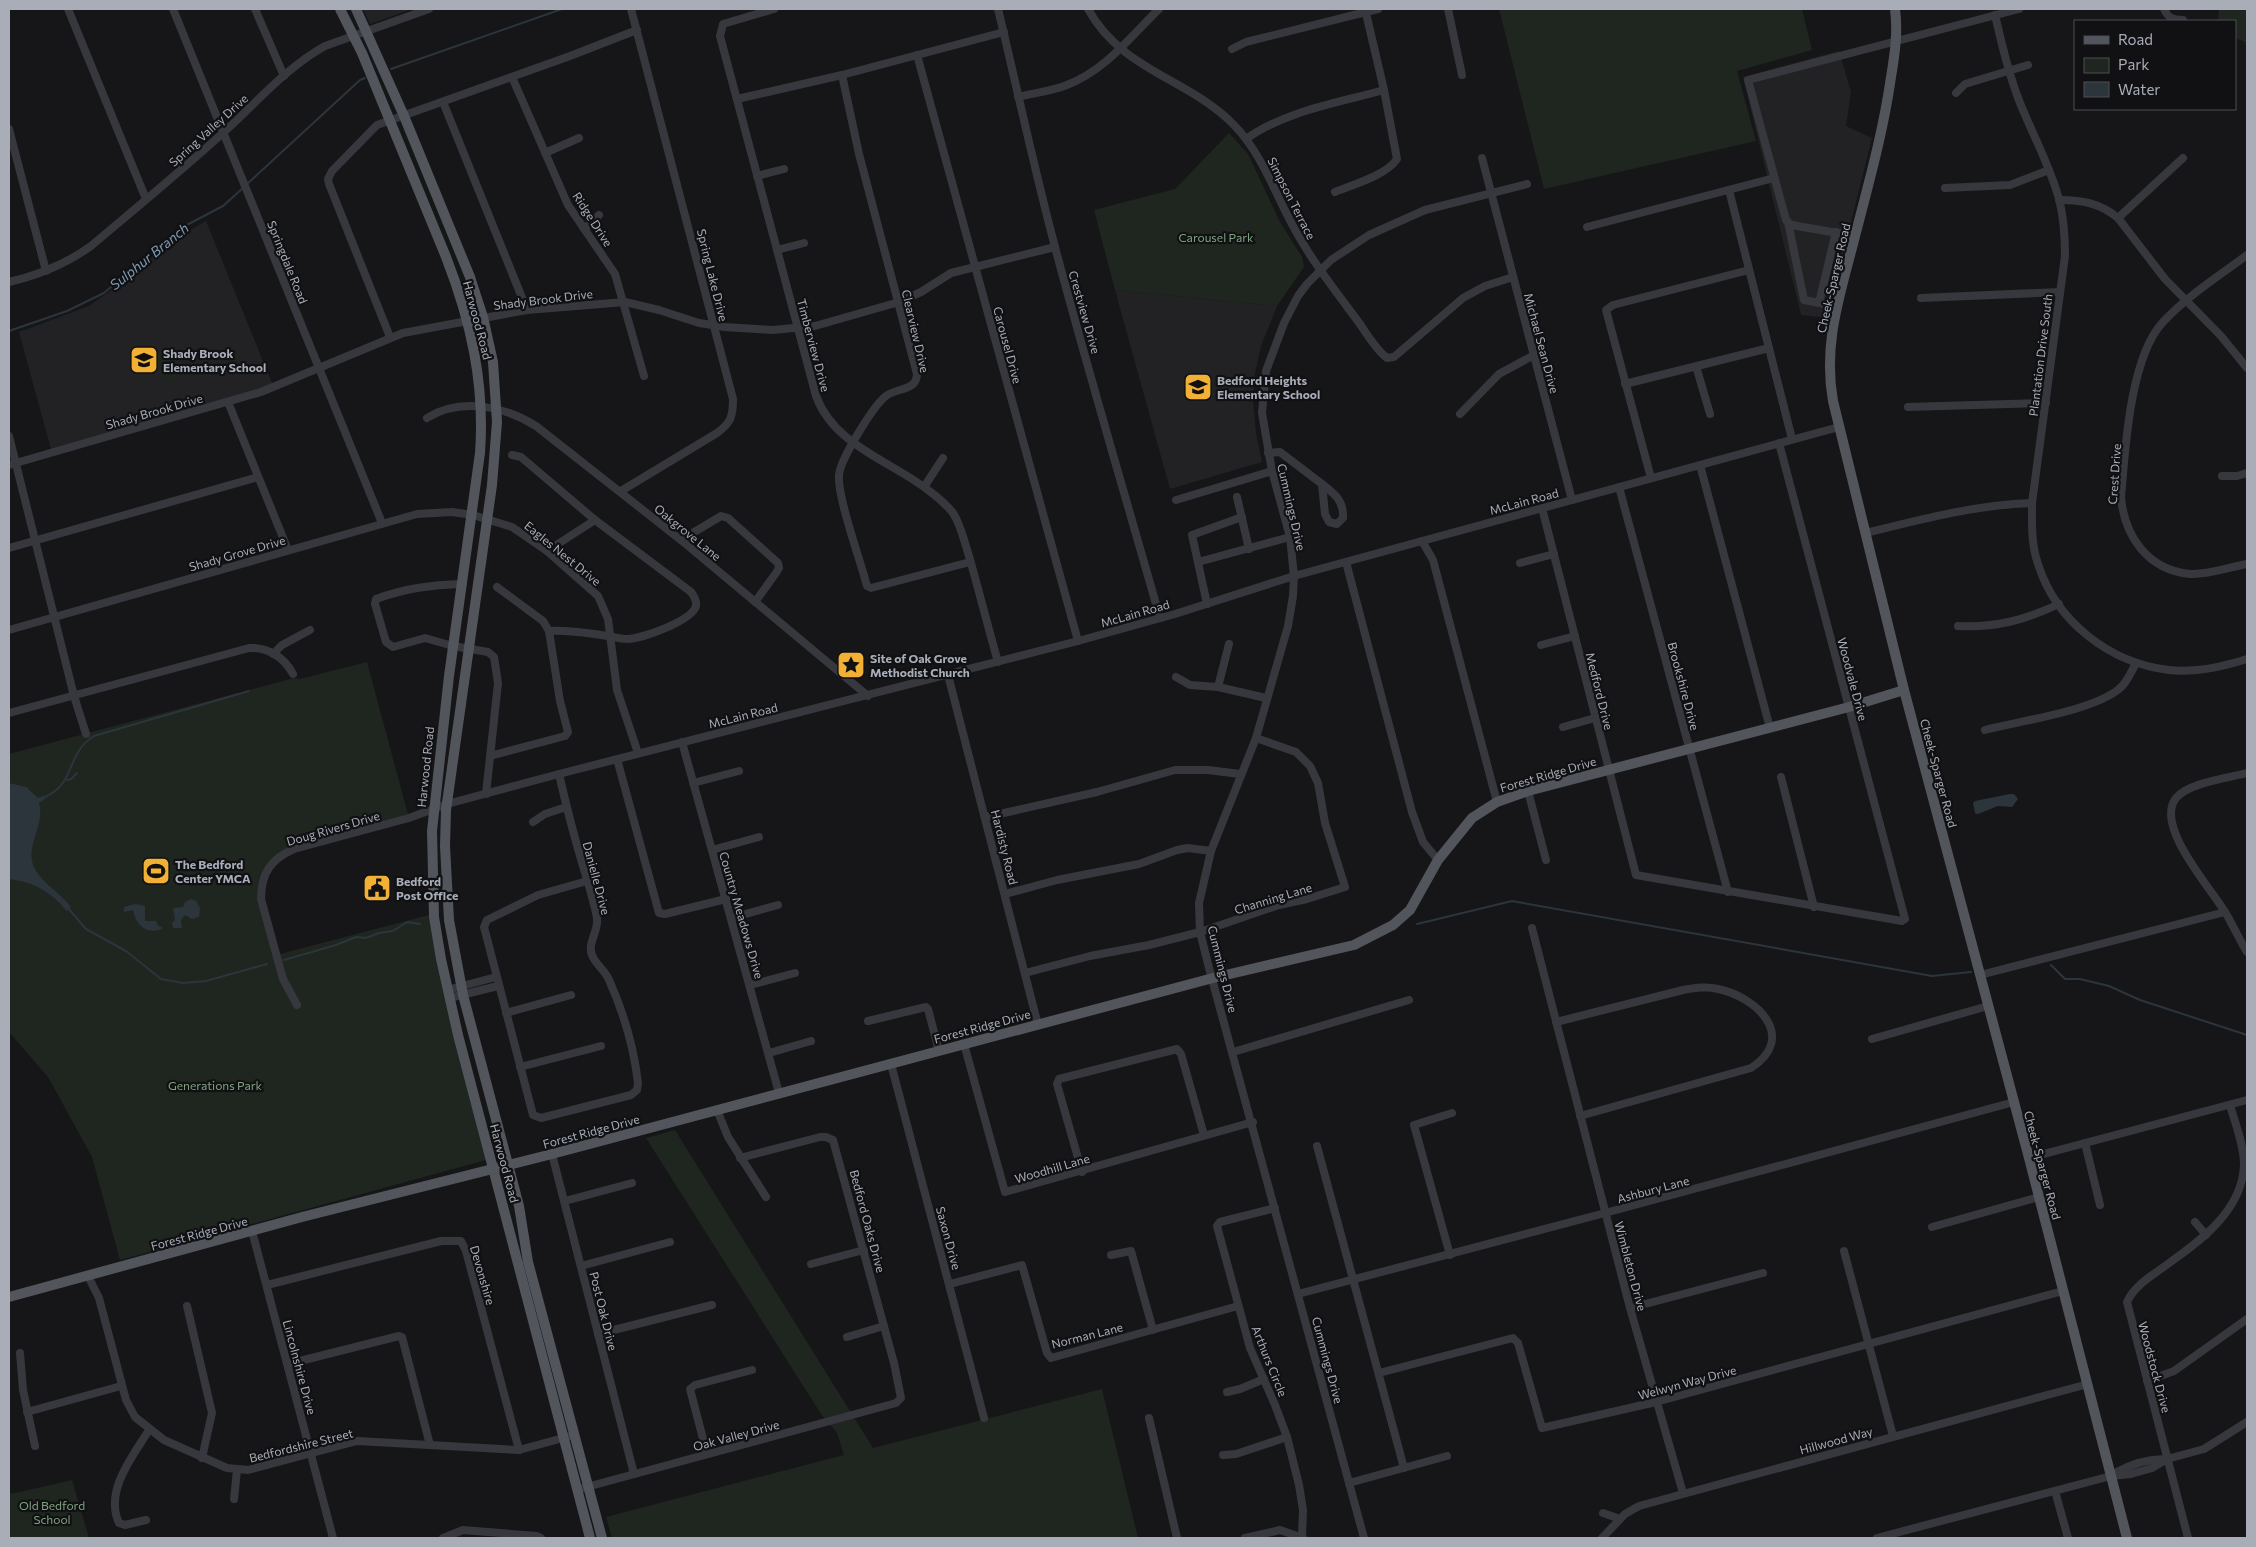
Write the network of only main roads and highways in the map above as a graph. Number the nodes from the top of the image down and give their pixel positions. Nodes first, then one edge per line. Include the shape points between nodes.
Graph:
1 (340, 9) edge
2 (356, 9) edge
3 (1895, 9) edge
4 (1904, 690) junction
5 (508, 1165) junction
6 (493, 1169) junction
7 (9, 1297) edge
8 (569, 1437) junction
9 (583, 1488) junction
10 (590, 1538) edge
11 (602, 1538) edge
12 (2127, 1538) edge

1 - 6 main road, Harwood Road via 446,257 475,349 482,407 480,453 433,810 431,862 434,910 448,994
2 - 5 main road, Harwood Road via 470,277 493,362 496,453 447,804 445,846 448,910 462,990
3 - 4 main road, Cheek-Sparger Road via 1897,40 1879,145 1836,306 1828,376
4 - 5 main road, Forest Ridge Drive via 1849,708 1528,791 1497,802 1472,818 1438,860 1410,910 1393,925 1354,945 1213,978
4 - 12 main road, Cheek-Sparger Road
5 - 6 main road, Forest Ridge Drive
5 - 8 main road, Harwood Road
6 - 7 main road, Forest Ridge Drive
6 - 8 main road, Harwood Road
8 - 9 main road, Harwood Road
9 - 10 main road, Harwood Road
9 - 11 main road, Harwood Road

